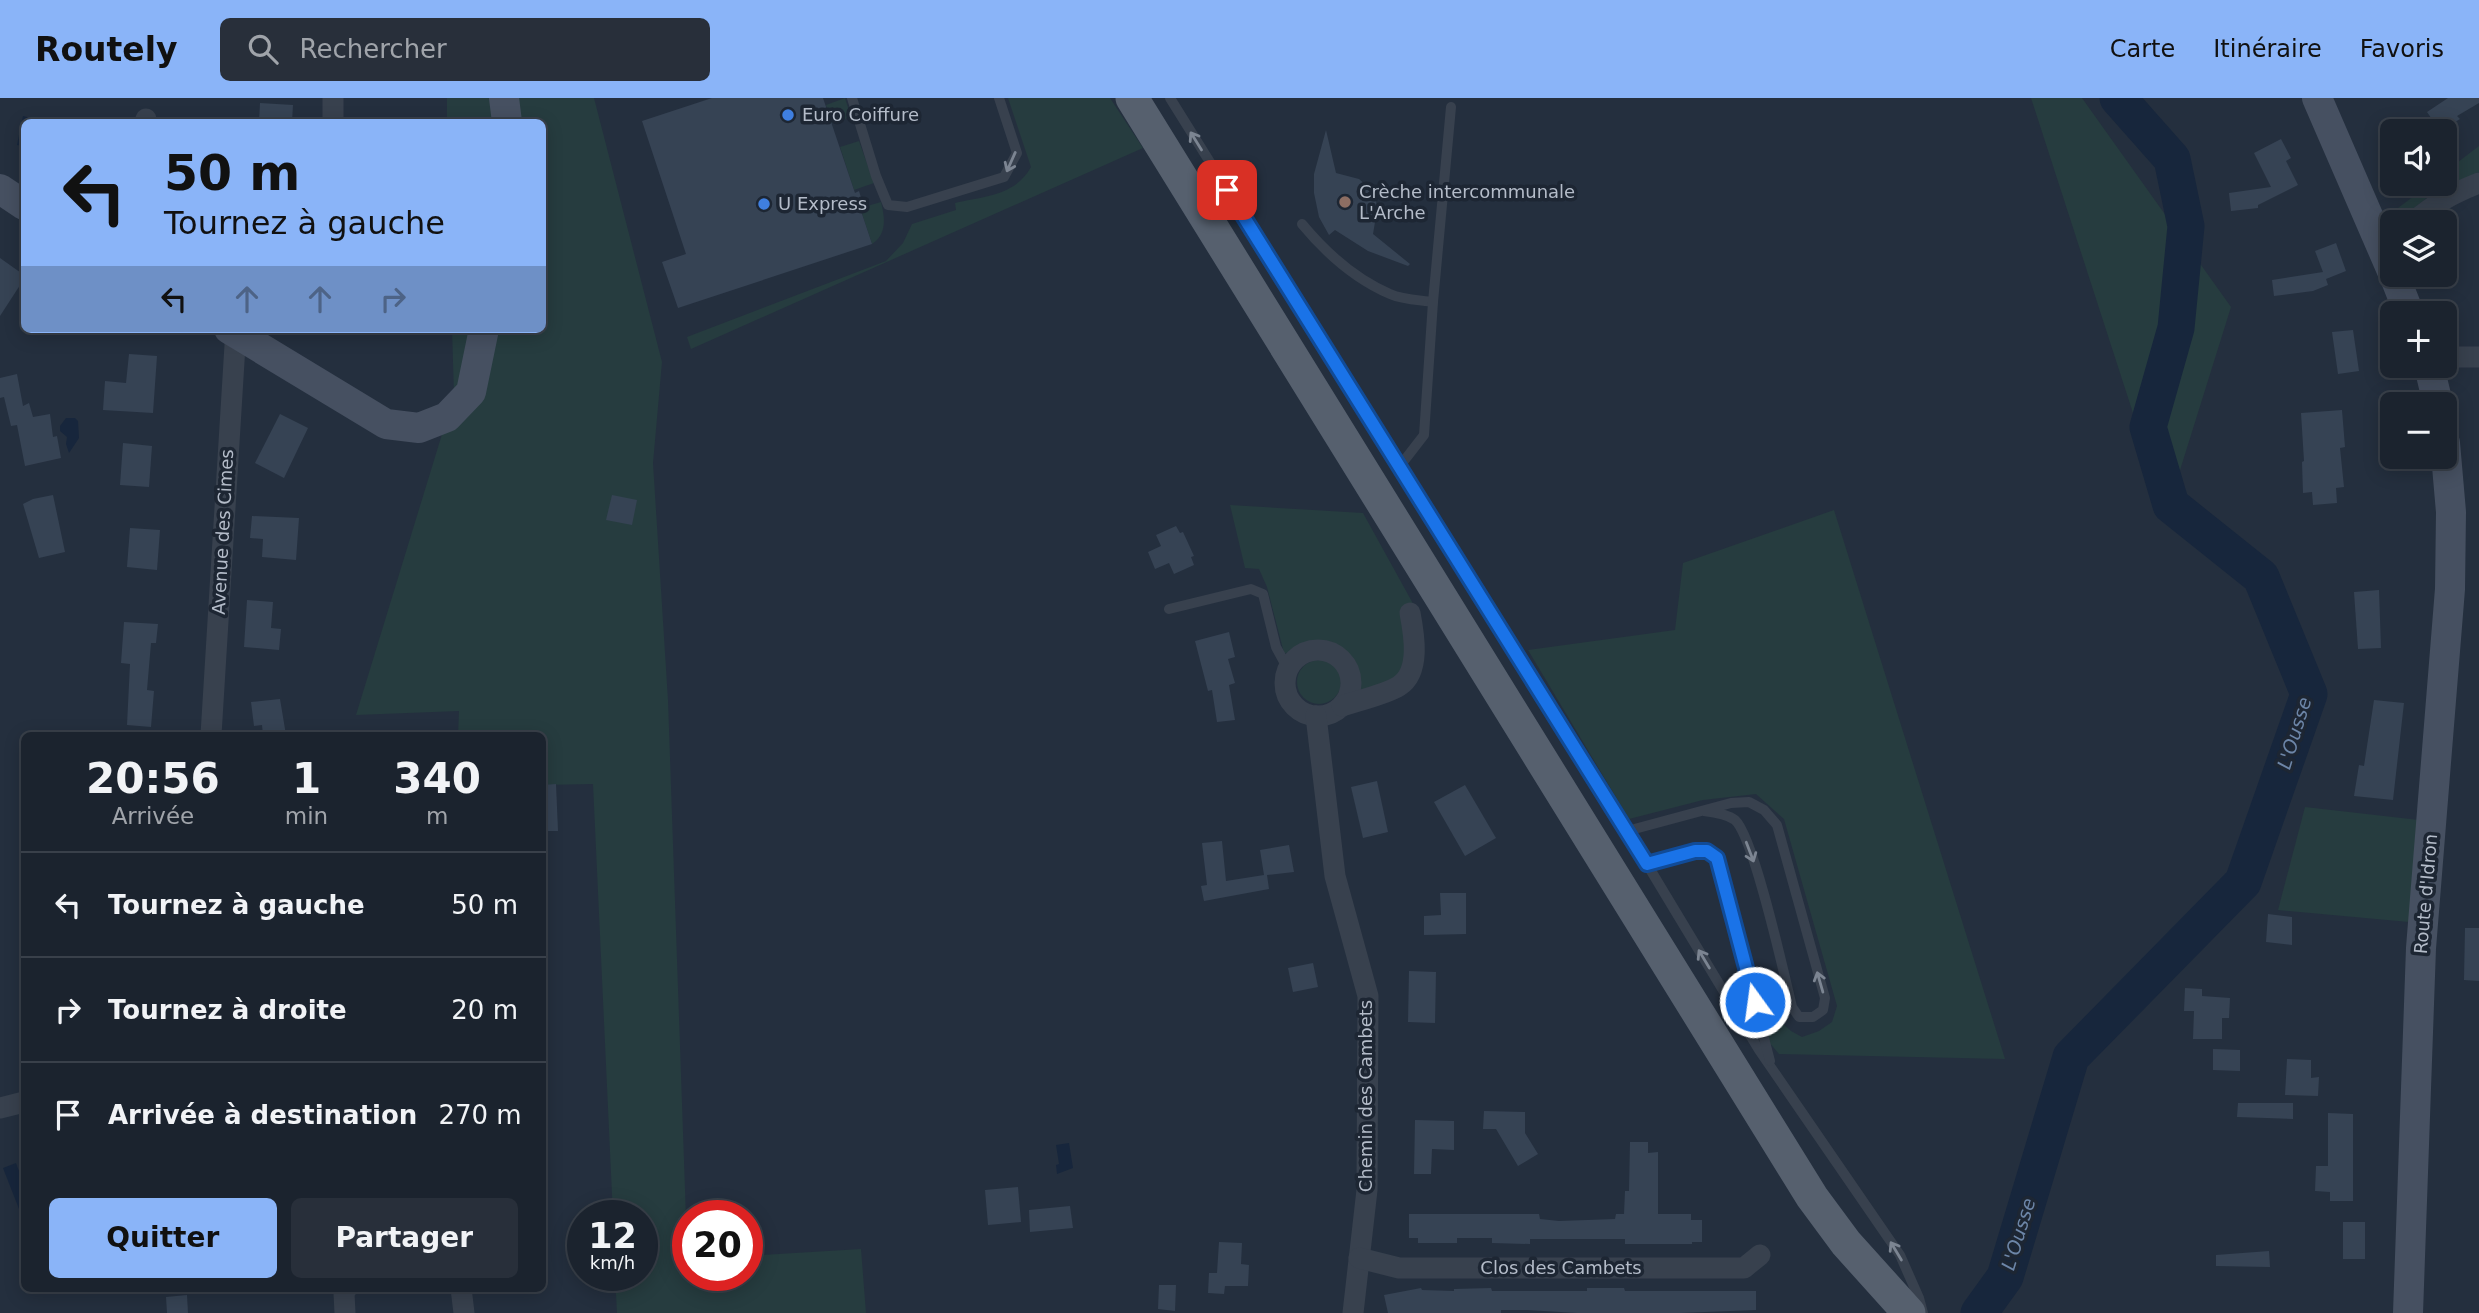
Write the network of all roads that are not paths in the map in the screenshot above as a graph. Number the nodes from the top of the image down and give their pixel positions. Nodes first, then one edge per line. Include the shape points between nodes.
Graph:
1 (333, 98) edge
2 (504, 98) edge
3 (852, 98) edge
4 (999, 98) edge
5 (1132, 98) edge
6 (1170, 98) edge
7 (2317, 98) edge
8 (1451, 107) dead end
9 (333, 119) edge
10 (507, 119) edge
11 (2479, 183) edge
12 (0, 190) edge
13 (21, 203) edge
14 (2426, 210) edge
15 (1302, 224) dead end
16 (2380, 236) edge
17 (1433, 302) junction
18 (234, 333) edge
19 (239, 333) edge
20 (483, 333) edge
21 (2457, 357) edge
22 (2479, 357) edge
23 (1400, 466) junction
24 (2448, 469) edge
25 (1169, 609) dead end
26 (1410, 613) dead end
27 (1288, 668) junction
28 (1342, 706) junction
29 (1316, 716) junction
30 (211, 732) edge
31 (1704, 811) junction
32 (1627, 831) junction
33 (1647, 864) junction
34 (1772, 1070) junction
35 (21, 1103) edge
36 (0, 1108) edge
37 (1760, 1255) dead end
38 (1359, 1258) junction
39 (345, 1292) edge
40 (461, 1292) edge
41 (345, 1313) edge
42 (464, 1313) edge
43 (1353, 1313) edge
44 (1909, 1313) edge
45 (1923, 1313) edge
46 (2407, 1313) edge

1 - 9 street
2 - 10 street
4 -> 3 lane via 1017,153 1004,177 907,207 888,205
5 - 44 main road via 1812,1197
23 -> 6 lane
7 - 16 street
8 - 17 lane
11 - 14 street
12 - 13 street
15 - 17 lane via 1352,272 1392,295
17 - 23 lane via 1424,435
18 - 30 street, Avenue des Cimes
19 - 20 street via 386,424 419,428 447,417 471,392
21 - 22 street
23 - 32 lane
24 - 46 street, Route d'Idron via 2450,600 2421,947
25 - 27 lane via 1251,589 1264,594 1276,647
26 - 28 street via 1411,672 1400,685
27 - 28 street via 1304,652 1315,649 1338,655 1351,674 1352,686
27 - 29 street via 1285,679 1290,699 1296,708
28 - 29 street
29 - 38 street, Chemin des Cambets via 1335,876 1368,996 1367,1190
31 -> 31 lane via 1735,820 1751,850 1792,1007 1800,1017 1813,1017 1823,1010 1825,998 1777,825 1749,802
31 - 32 lane
32 - 33 lane
34 -> 33 lane
33 - 34 lane via 1695,851 1707,851 1717,858
45 -> 34 lane via 1900,1255
35 - 36 street
37 - 38 street, Clos des Cambets via 1744,1268 1399,1268
38 - 43 street, Chemin des Cambets
39 - 41 street
40 - 42 street

